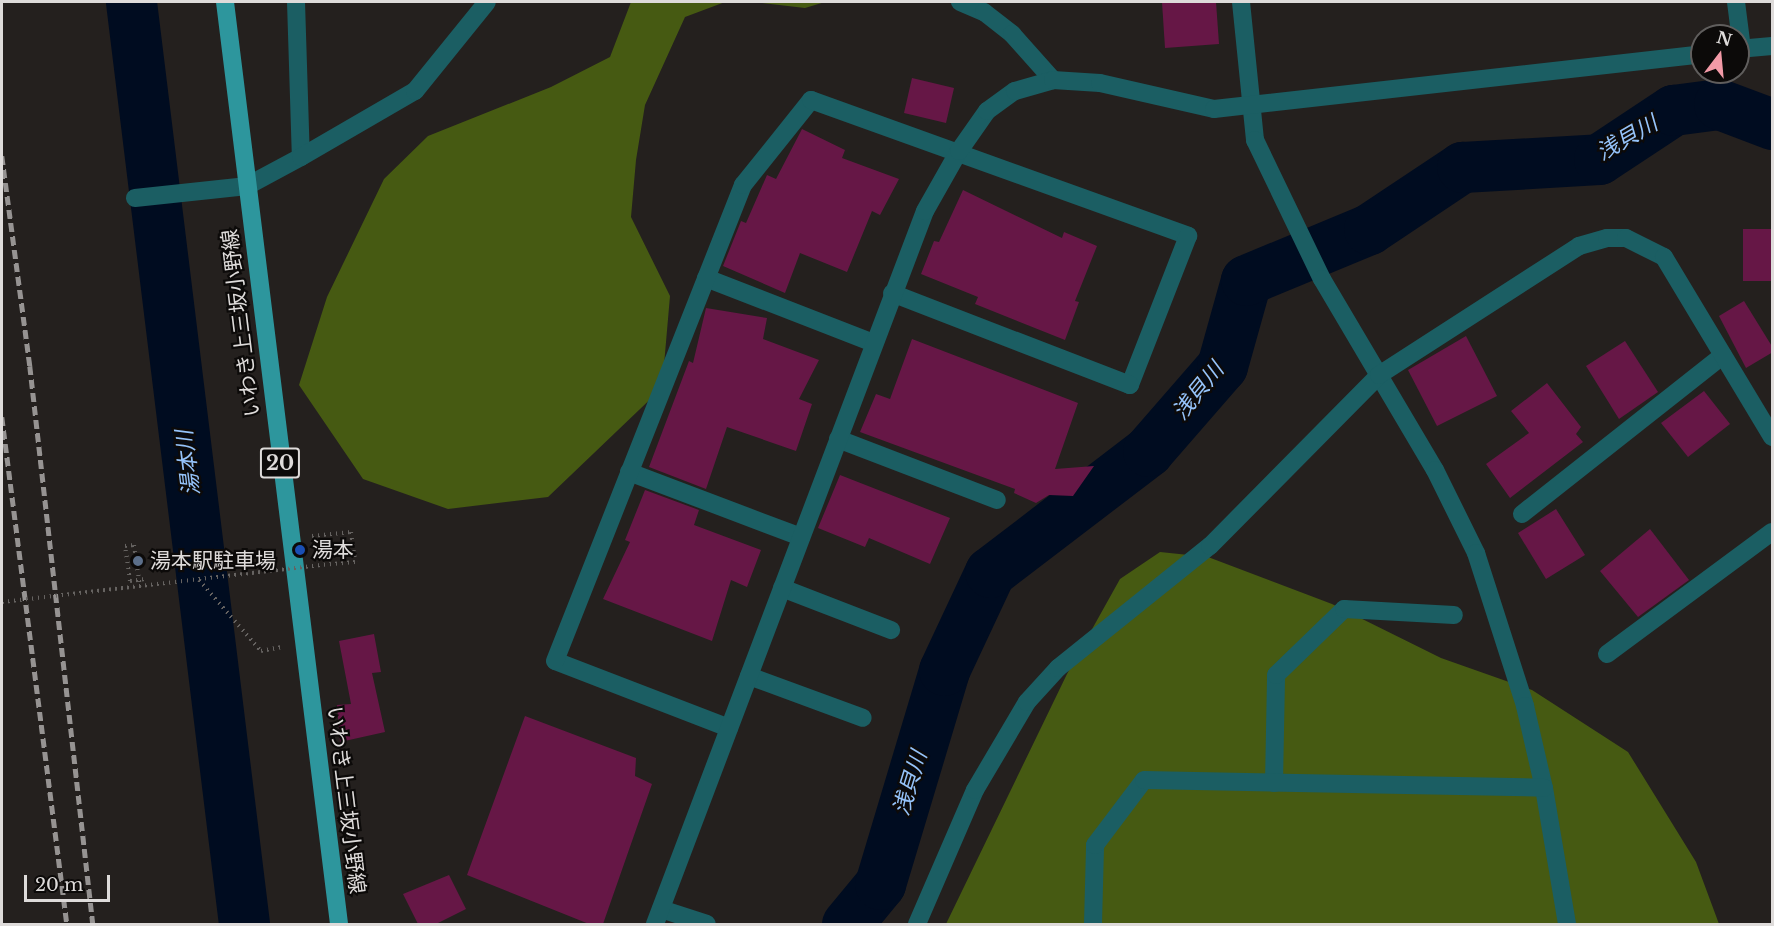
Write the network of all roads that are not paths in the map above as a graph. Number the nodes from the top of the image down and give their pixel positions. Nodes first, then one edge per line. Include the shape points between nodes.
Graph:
1 (225, 2) edge
2 (296, 2) edge
3 (488, 2) edge
4 (960, 2) edge
5 (1242, 2) edge
6 (1736, 2) edge
7 (1738, 24) edge
8 (1773, 46) edge
9 (1750, 48) edge
10 (1690, 55) edge
11 (1053, 80) junction
12 (1254, 107) junction
13 (959, 152) junction
14 (301, 158) junction
15 (247, 186) junction
16 (135, 198) dead end
17 (706, 278) junction
18 (892, 293) junction
19 (873, 343) junction
20 (1723, 355) junction
21 (1379, 375) junction
22 (1773, 437) edge
23 (838, 439) junction
24 (629, 472) junction
25 (997, 500) dead end
26 (1522, 514) dead end
27 (1773, 532) edge
28 (801, 537) junction
29 (782, 588) junction
30 (1454, 615) dead end
31 (891, 630) dead end
32 (1607, 654) dead end
33 (749, 676) junction
34 (863, 718) dead end
35 (729, 728) junction
36 (1274, 783) junction
37 (1544, 788) junction
38 (658, 917) edge
39 (339, 924) edge
40 (707, 924) edge
41 (917, 924) edge
42 (1093, 924) edge
43 (1567, 924) edge

1 - 15 main road, いわき上三坂小野線 / 20
2 - 14 street
3 - 14 street via 415,91
4 - 11 street via 984,12 1012,34
5 - 12 street
6 - 7 street
8 - 9 street
10 - 12 street
11 - 12 street via 1100,82 1214,109
11 - 13 street via 1015,90 987,111
12 - 21 street via 1255,140 1322,279
13 - 17 street via 811,100 743,185
13 - 18 street via 925,211
13 - 18 street via 1188,236 1130,385
14 - 15 street
15 - 16 street
15 - 39 main road, いわき上三坂小野線 / 20
17 - 19 street
17 - 24 street
18 - 19 street
19 - 23 street
20 - 21 street via 1664,256 1626,238 1607,238 1580,246
20 - 22 street
20 - 26 street
21 - 37 street via 1435,470 1476,553 1526,706
21 - 41 street via 1210,546 1066,660 1027,702 975,790
23 - 25 street
23 - 28 street
24 - 28 street
24 - 35 street via 555,662
27 - 32 street
28 - 29 street
29 - 31 street
29 - 33 street
30 - 36 street via 1344,609 1276,675
33 - 34 street
33 - 35 street
35 - 38 street
36 - 37 street
36 - 42 street via 1144,780 1095,845
37 - 43 street
38 - 40 street

